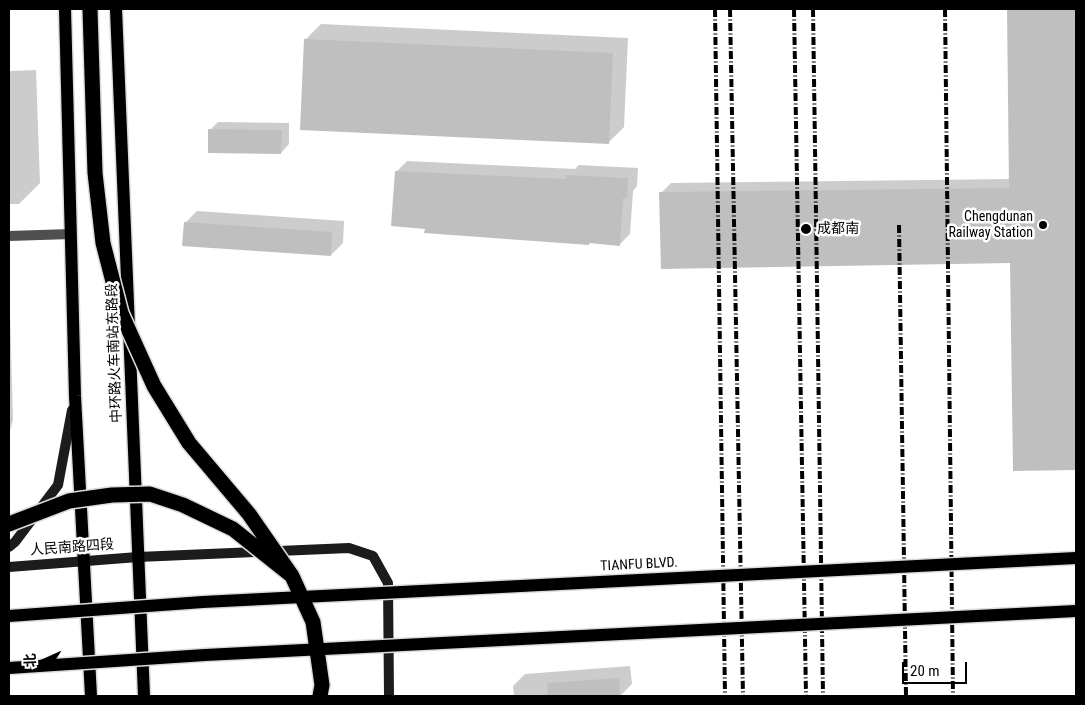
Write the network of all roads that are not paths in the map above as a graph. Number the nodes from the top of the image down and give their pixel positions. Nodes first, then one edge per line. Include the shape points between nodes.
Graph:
1 (65, 9) edge
2 (90, 9) edge
3 (116, 9) edge
4 (71, 234) junction
5 (9, 236) edge
6 (75, 396) junction
7 (9, 524) edge
8 (9, 547) edge
9 (138, 557) junction
10 (1076, 558) edge
11 (85, 560) junction
12 (9, 567) edge
13 (292, 576) junction
14 (1076, 611) edge
15 (9, 616) edge
16 (9, 668) edge
17 (90, 696) edge
18 (144, 696) edge
19 (320, 696) edge
20 (389, 696) edge

1 - 4 main road
2 - 13 highway, bridge via 95,172 103,243 121,313 154,386 189,443 249,514
3 - 9 main road, 中环路火车南站东路段
4 - 5 street
4 - 6 main road
6 - 8 street via 58,484
6 - 11 main road
7 - 13 highway, bridge via 69,501 112,494 150,494 183,505 233,529
9 - 11 street, 人民南路四段
9 - 18 main road, 中环路火车南站东路段
9 - 20 street, 人民南路四段 via 349,548 373,556 388,583
10 - 15 main road, TIANFU BLVD., bridge via 204,602
11 - 12 street, 人民南路四段
11 - 17 main road
13 - 19 highway, bridge via 313,622 322,685
14 - 16 main road, bridge via 205,655

